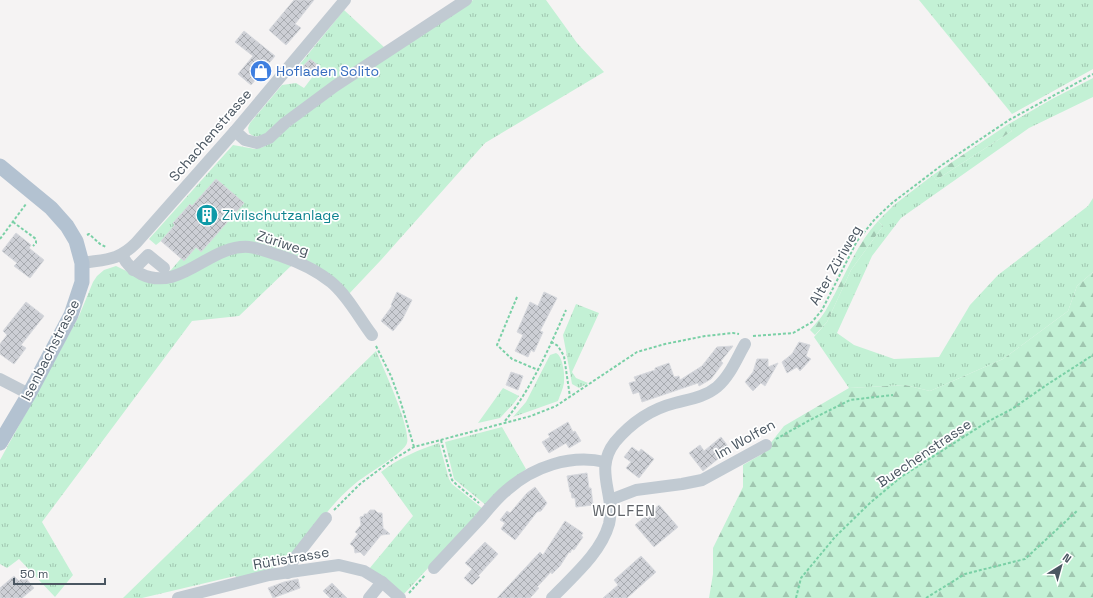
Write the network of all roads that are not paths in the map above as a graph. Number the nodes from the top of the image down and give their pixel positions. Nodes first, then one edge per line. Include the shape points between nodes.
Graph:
1 (345, 0) edge
2 (466, 0) edge
3 (234, 131) junction
4 (0, 166) edge
5 (122, 255) junction
6 (82, 263) junction
7 (164, 268) dead end
8 (133, 270) junction
9 (372, 336) road end
10 (746, 338) road end
11 (0, 379) edge
12 (29, 394) junction
13 (0, 442) edge
14 (766, 445) road end
15 (605, 462) junction
16 (610, 500) junction
17 (326, 518) road end
18 (434, 568) road end
19 (288, 572) junction
20 (382, 582) junction
21 (202, 595) edge
22 (404, 596) edge
23 (178, 598) edge
24 (370, 598) edge
25 (552, 598) edge

1 - 3 street, Schachenstrasse
2 - 3 street via 335,86 269,138 257,143 245,140
3 - 5 street, Schachenstrasse via 136,243
4 - 6 main road, Isenbachstrasse via 51,208 67,226 76,241
5 - 6 street, Schachenstrasse via 110,260
5 - 8 street
6 - 12 main road, Isenbachstrasse via 82,282 75,305
7 - 8 street via 148,255
8 - 9 street, Züriweg via 160,279 175,277 234,248 262,250 302,264 332,283
10 - 15 street via 726,378 717,387 698,398 668,405 647,414 623,432
11 - 12 street
12 - 13 main road, Isenbachstrasse
14 - 16 street, Im Wolfen via 702,480 636,490
15 - 16 street via 605,479
15 - 18 street via 586,458 572,460 549,465 528,474 506,490
16 - 25 street via 609,523 599,546
17 - 19 street via 294,559
19 - 20 street, Rütistrasse via 339,565 364,571
19 - 21 street, Rütistrasse
20 - 22 street, Rütistrasse
20 - 24 street
21 - 23 street, Rütistrasse

